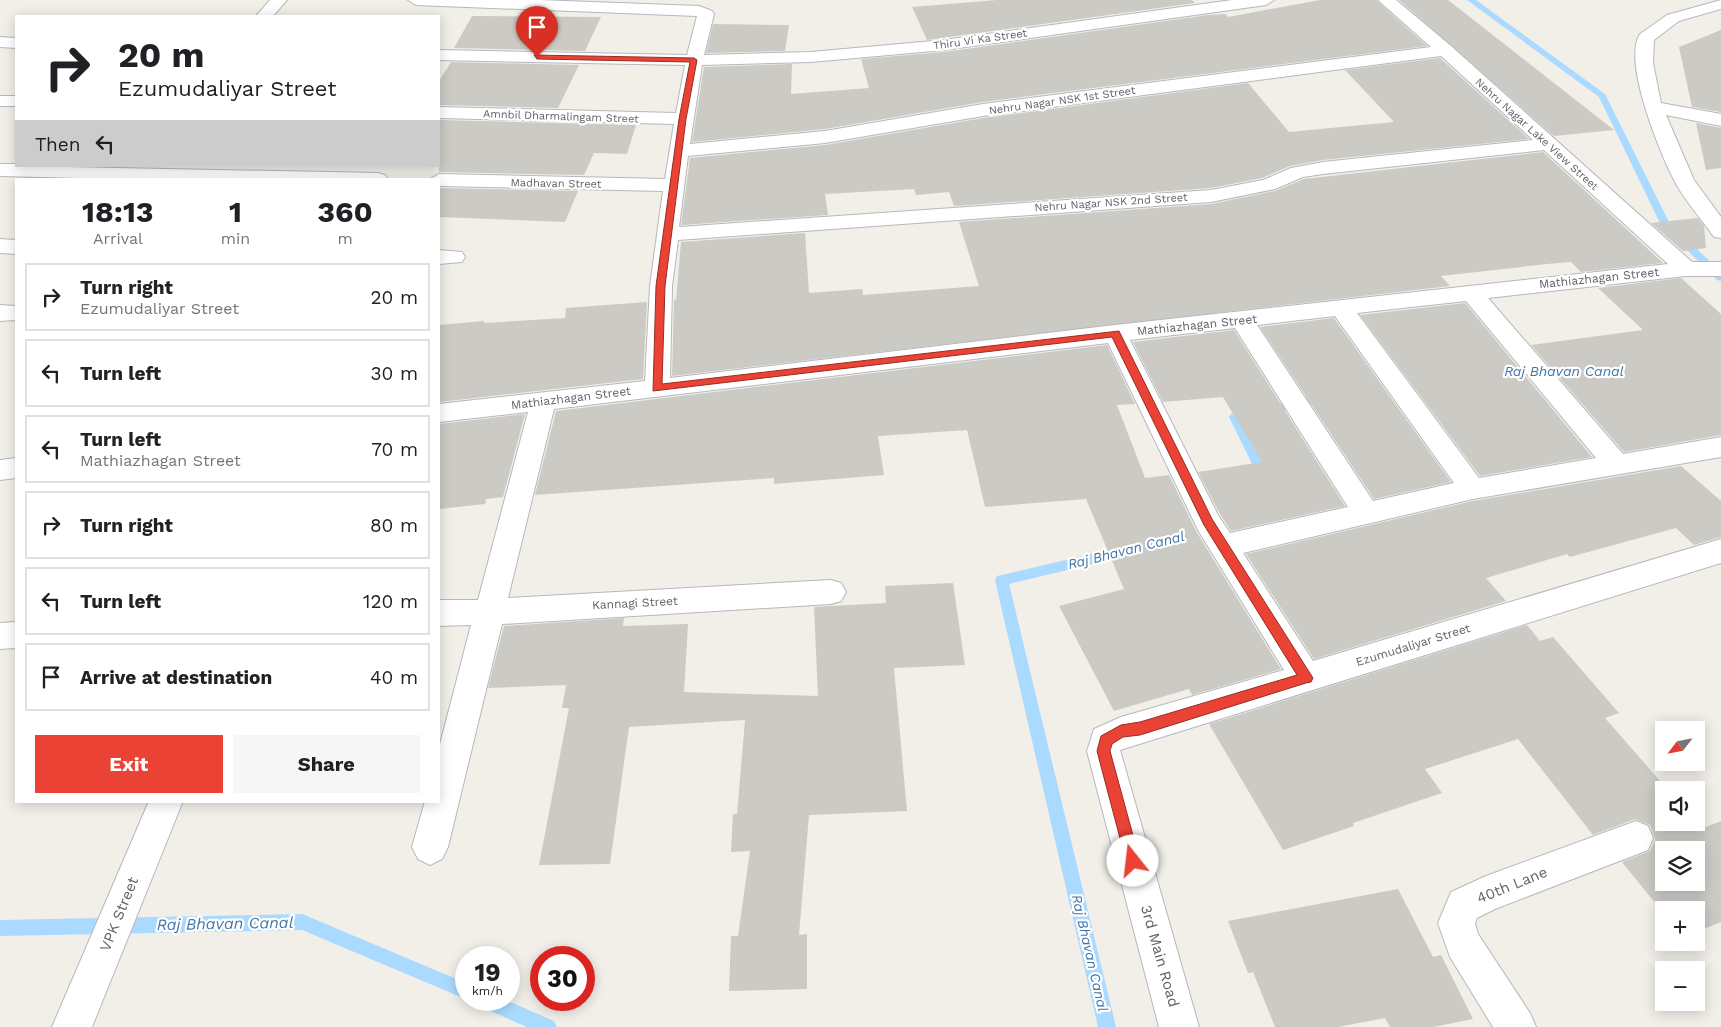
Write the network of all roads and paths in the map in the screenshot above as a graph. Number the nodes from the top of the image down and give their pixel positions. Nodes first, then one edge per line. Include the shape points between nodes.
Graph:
1 (279, 0) edge
2 (416, 0) edge
3 (1266, 0) edge
4 (1386, 0) edge
5 (1721, 4) edge
6 (265, 15) edge
7 (0, 42) edge
8 (15, 43) edge
9 (1445, 50) junction
10 (440, 55) edge
11 (694, 60) junction
12 (0, 101) edge
13 (15, 101) edge
14 (1652, 107) junction
15 (440, 112) edge
16 (683, 119) junction
17 (1721, 120) edge
18 (1550, 144) junction
19 (679, 151) junction
20 (0, 170) edge
21 (121, 172) edge
22 (341, 178) edge
23 (440, 180) edge
24 (674, 185) junction
25 (1721, 232) edge
26 (669, 234) junction
27 (0, 246) edge
28 (15, 247) edge
29 (1691, 269) junction
30 (1721, 269) edge
31 (1471, 292) junction
32 (1341, 308) junction
33 (0, 313) edge
34 (15, 313) edge
35 (1242, 320) junction
36 (1115, 333) junction
37 (657, 388) junction
38 (542, 402) junction
39 (440, 412) edge
40 (1721, 446) edge
41 (1616, 464) junction
42 (15, 468) edge
43 (0, 470) edge
44 (1473, 489) junction
45 (1367, 514) junction
46 (1222, 546) junction
47 (1721, 550) edge
48 (830, 592) dead end
49 (488, 612) junction
50 (440, 613) edge
51 (15, 635) edge
52 (0, 636) edge
53 (1306, 678) junction
54 (1106, 740) joint
55 (165, 803) edge
56 (1636, 838) dead end
57 (430, 847) dead end
58 (72, 1027) edge
59 (1179, 1027) edge
60 (1516, 1027) edge

1 - 6 street
2 - 11 street via 704,11
3 - 11 street, Thiru Vi Ka Street via 944,45 811,58
4 - 9 street, Nehru Nagar Lake View Street
5 - 14 street via 1673,18 1646,38 1644,63
7 - 8 street
9 - 18 street, Nehru Nagar Lake View Street
9 - 19 street, Nehru Nagar NSK 1st Street via 983,110 825,136
10 - 11 street, Thiru Vi Ka Street
11 - 16 street
12 - 13 street
14 - 17 street
14 - 25 street via 1684,181
15 - 16 street, Amnbil Dharmalingam Street
16 - 19 street
18 - 26 street, Nehru Nagar NSK 2nd Street via 1324,168 1298,172 1268,185 1211,196
18 - 29 street, Nehru Nagar Lake View Street
19 - 24 street
20 - 21 street
21 - 22 street
23 - 24 street, Madhavan Street
24 - 26 street
26 - 37 street via 661,286
27 - 28 street
29 - 30 street, Mathiazhagan Street
29 - 31 street, Mathiazhagan Street
31 - 32 street, Mathiazhagan Street
31 - 41 street
32 - 35 street, Mathiazhagan Street
32 - 44 street
33 - 34 street
35 - 36 street, Mathiazhagan Street
35 - 45 street
36 - 37 street, Mathiazhagan Street
36 - 46 street
37 - 38 street, Mathiazhagan Street
38 - 39 street, Mathiazhagan Street
38 - 49 street
40 - 41 street
41 - 44 street
42 - 43 street
44 - 45 street
45 - 46 street
46 - 53 street
47 - 53 street, Ezumudaliyar Street
48 - 49 street, Kannagi Street
49 - 50 street, Kannagi Street
49 - 57 street
51 - 52 street
53 - 54 street, Ezumudaliyar Street via 1121,732
54 - 59 street, 3rd Main Road via 1103,751
55 - 58 street, VPK Street
56 - 60 street, 40th Lane via 1464,905 1456,923 1463,944

